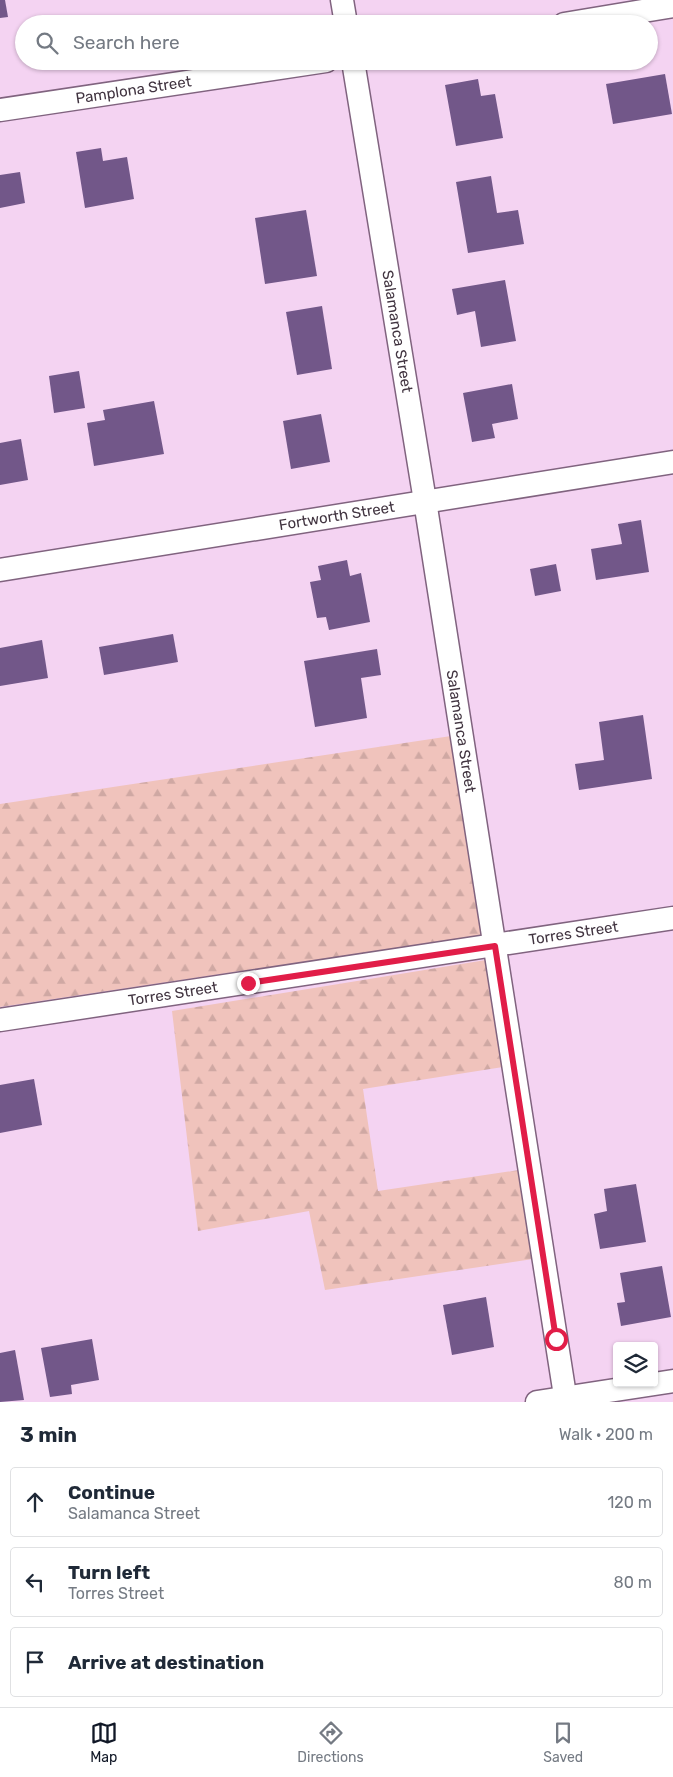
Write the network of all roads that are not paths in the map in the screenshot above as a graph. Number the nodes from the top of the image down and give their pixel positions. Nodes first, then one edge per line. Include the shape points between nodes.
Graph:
1 (342, 0) edge
2 (673, 6) edge
3 (344, 15) edge
4 (618, 15) edge
5 (266, 70) edge
6 (354, 70) edge
7 (0, 110) edge
8 (673, 462) edge
9 (426, 501) junction
10 (0, 570) edge
11 (673, 918) edge
12 (495, 946) junction
13 (0, 1020) edge
14 (673, 1381) edge
15 (565, 1400) edge
16 (537, 1402) edge

1 - 3 street
2 - 4 street
5 - 7 street, Pamplona Street
6 - 9 street, Salamanca Street
8 - 9 street, Fortworth Street
9 - 10 street, Fortworth Street
9 - 12 street, Salamanca Street
11 - 12 street, Torres Street
12 - 13 street, Torres Street
12 - 15 street, Salamanca Street
14 - 15 street
15 - 16 street

